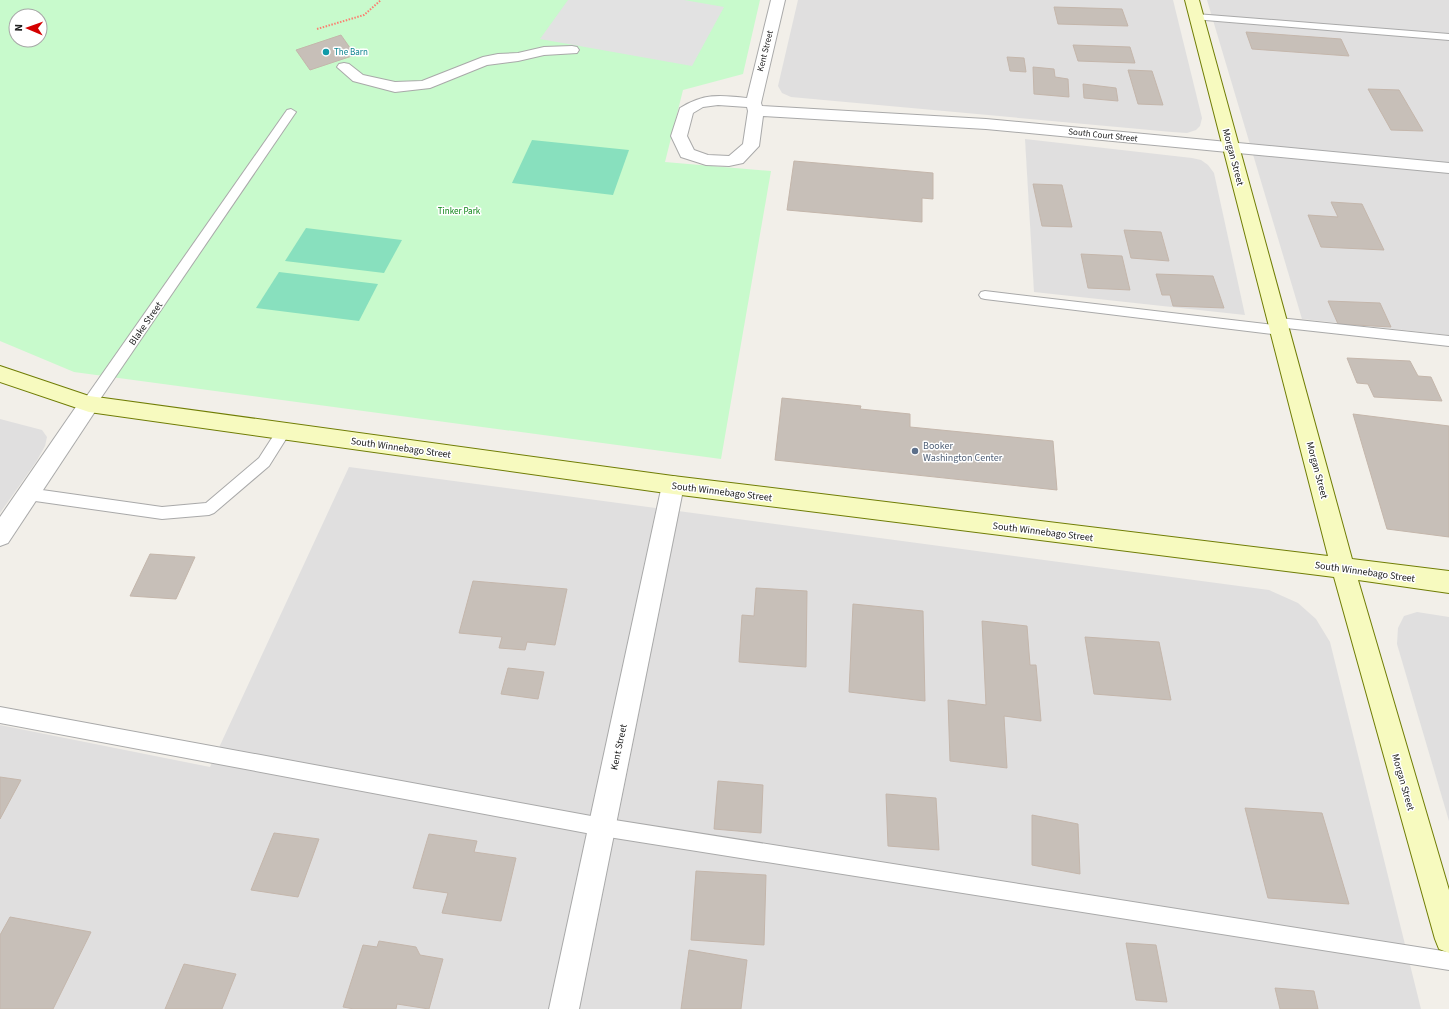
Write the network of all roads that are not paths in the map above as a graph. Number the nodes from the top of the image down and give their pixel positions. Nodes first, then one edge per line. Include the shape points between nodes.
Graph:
1 (778, 0) edge
2 (1194, 8) edge
3 (1449, 37) edge
4 (572, 50) dead end
5 (344, 67) dead end
6 (754, 107) junction
7 (291, 112) dead end
8 (1232, 148) junction
9 (1449, 168) edge
10 (986, 295) dead end
11 (1280, 326) junction
12 (1449, 341) edge
13 (0, 374) edge
14 (89, 404) junction
15 (284, 431) junction
16 (672, 485) junction
17 (28, 494) junction
18 (0, 536) edge
19 (1343, 568) junction
20 (1449, 582) edge
21 (0, 715) edge
22 (602, 827) junction
23 (1449, 939) edge
24 (1449, 961) edge
25 (564, 1009) edge

1 - 6 street, Kent Street
2 - 3 lane
2 - 8 main road, Morgan Street
4 - 5 street via 544,51 483,61 425,85 395,87 358,78
6 - 6 street via 718,100 699,103 686,111 679,136 687,153 706,160 737,159 751,146
6 - 8 street, South Court Street via 986,124
7 - 14 lane, Blake Street
8 - 9 street, South Court Street
8 - 11 main road, Morgan Street
10 - 11 lane
11 - 12 lane
11 - 19 main road, Morgan Street
13 - 14 main road, South Winnebago Street
14 - 15 main road, South Winnebago Street
14 - 17 street, Blake Street
15 - 16 main road, South Winnebago Street
15 - 17 lane via 264,462 209,510 162,513
16 - 19 main road, South Winnebago Street
16 - 22 street, Kent Street
17 - 18 street, Blake Street
19 - 20 main road, South Winnebago Street
19 - 23 main road, Morgan Street
21 - 22 lane
22 - 24 lane
22 - 25 street, Kent Street

